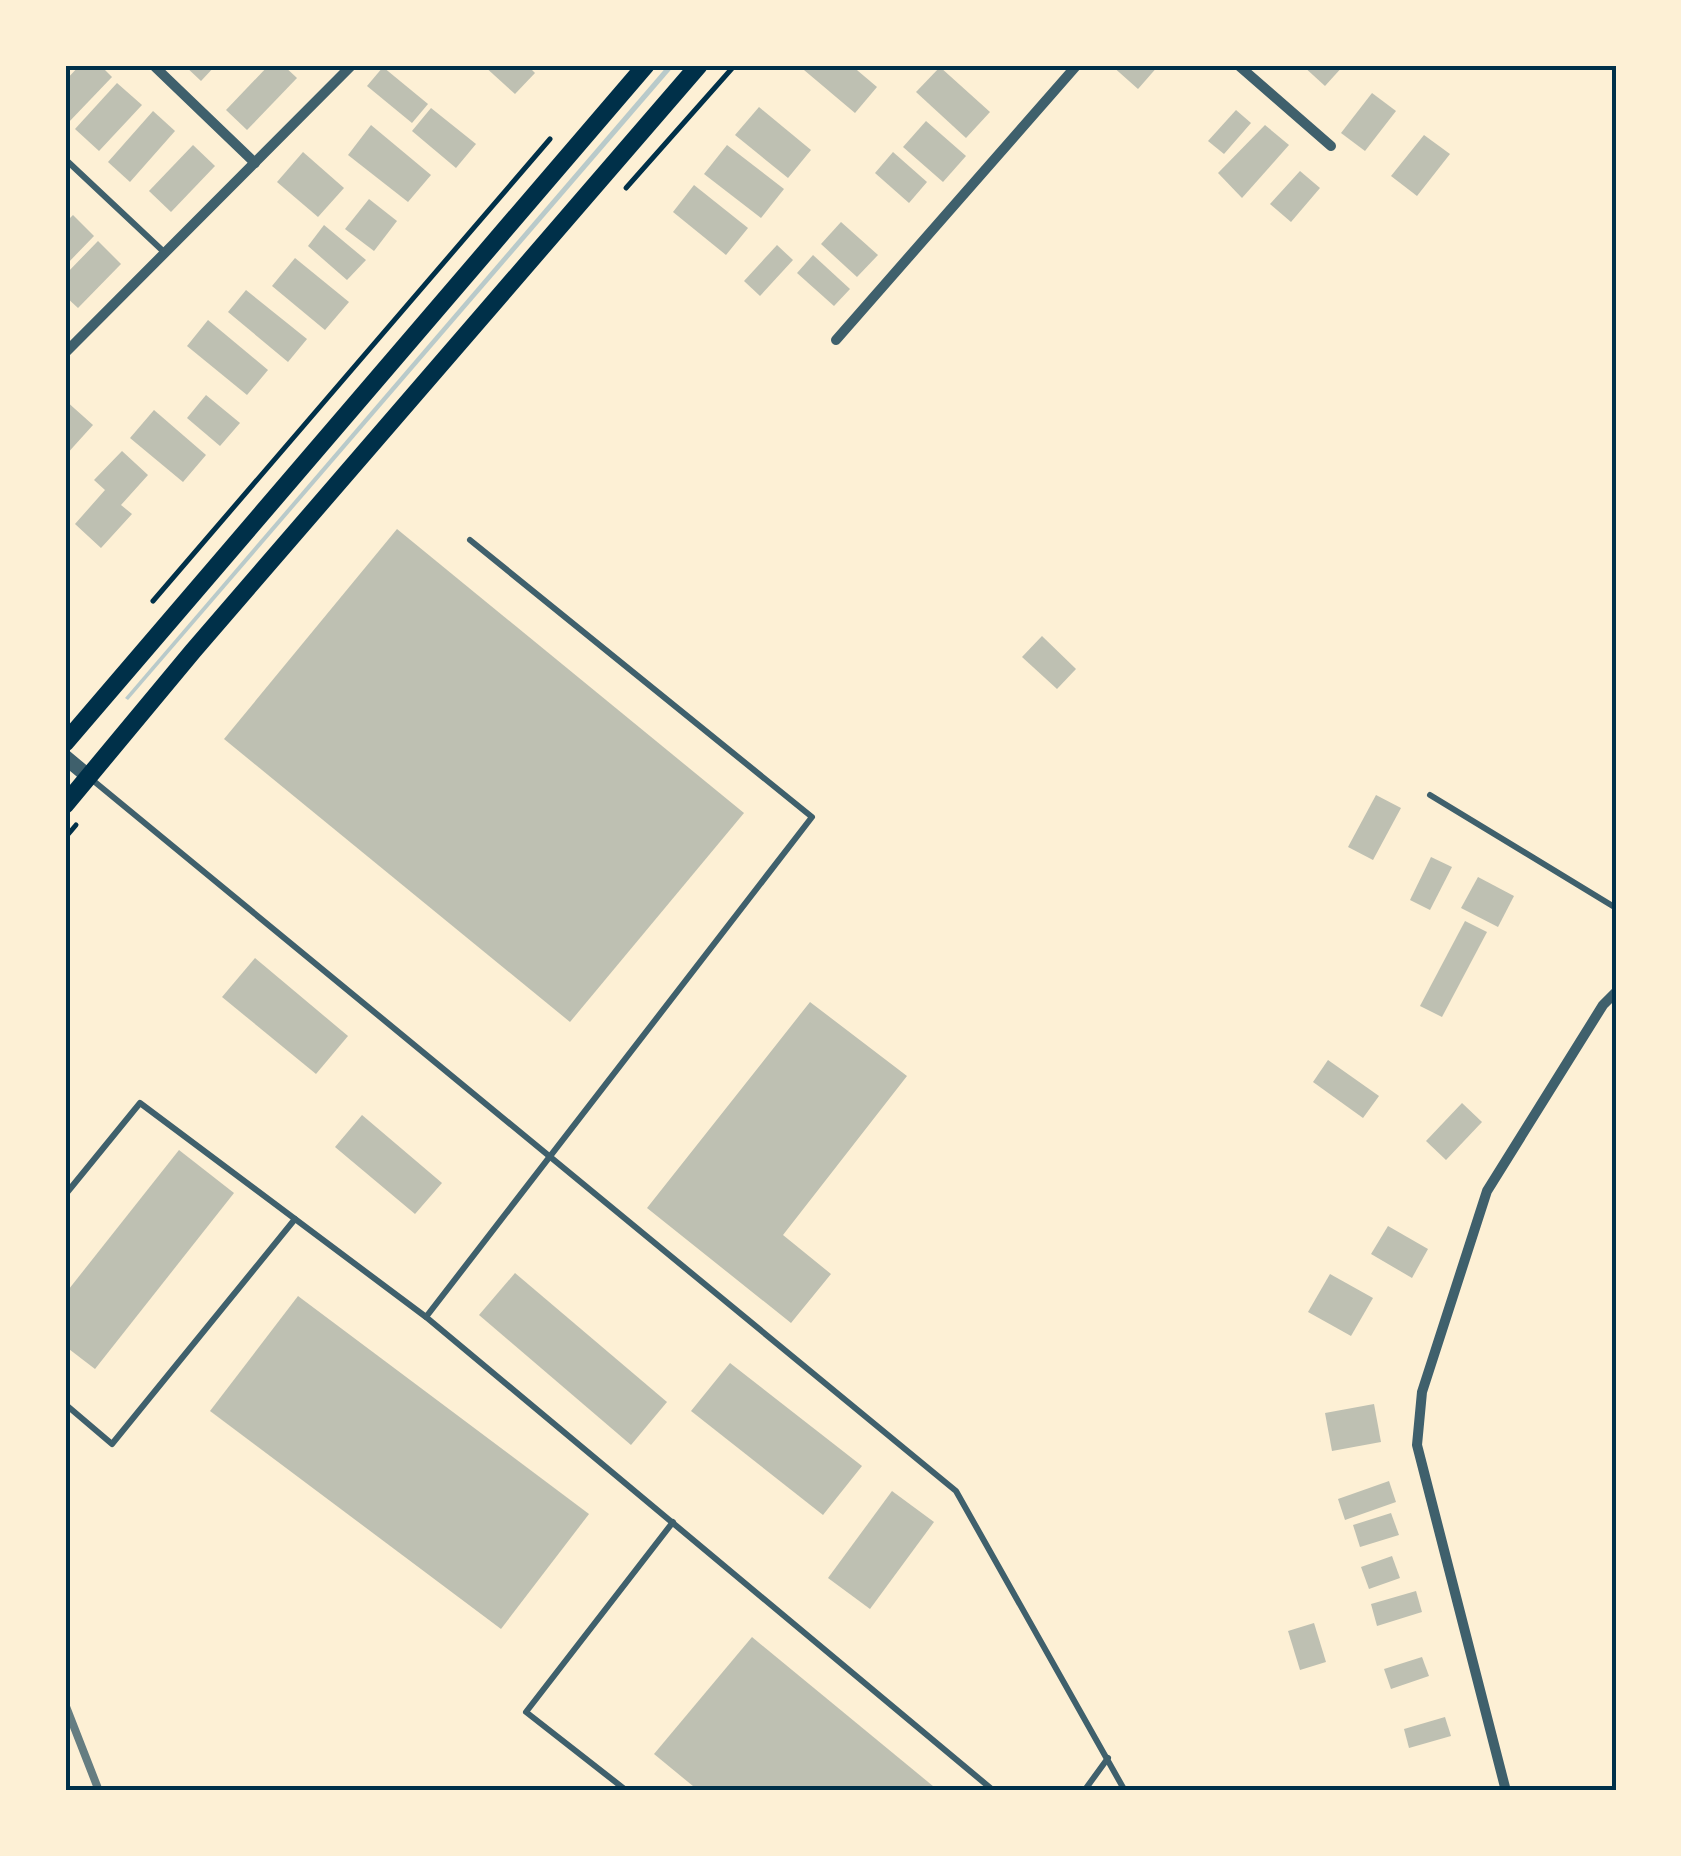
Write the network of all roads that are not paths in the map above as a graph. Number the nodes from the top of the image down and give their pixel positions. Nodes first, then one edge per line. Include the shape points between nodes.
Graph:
1 (152, 65) edge
2 (352, 65) edge
3 (646, 65) edge
4 (699, 65) edge
5 (1077, 65) edge
6 (1238, 65) edge
7 (1331, 146) dead end
8 (65, 159) edge
9 (255, 163) junction
10 (164, 252) junction
11 (836, 340) dead end
12 (65, 354) edge
13 (470, 540) dead end
14 (65, 743) edge
15 (65, 757) edge
16 (89, 777) junction
17 (1430, 796) dead end
18 (65, 805) edge
19 (1616, 908) edge
20 (1616, 992) edge
21 (550, 1156) junction
22 (65, 1195) edge
23 (296, 1220) junction
24 (426, 1317) junction
25 (65, 1404) edge
26 (673, 1522) junction
27 (1108, 1758) junction
28 (626, 1791) edge
29 (994, 1791) edge
30 (1084, 1791) edge
31 (1125, 1791) edge
32 (1506, 1791) edge

1 - 9 street
2 - 9 street
3 - 14 main road
4 - 16 main road
5 - 11 street
6 - 7 street
8 - 10 lane
9 - 10 street
10 - 12 street
13 - 21 lane via 812,817
15 - 16 street
16 - 18 main road
16 - 21 lane
17 - 19 lane
20 - 32 street via 1487,1191 1422,1392 1417,1446
21 - 24 lane
21 - 27 lane via 956,1491
22 - 23 lane via 140,1102
23 - 24 lane
23 - 25 lane via 112,1444
24 - 26 lane
26 - 28 lane via 526,1712
26 - 29 lane
27 - 30 lane
27 - 31 lane

